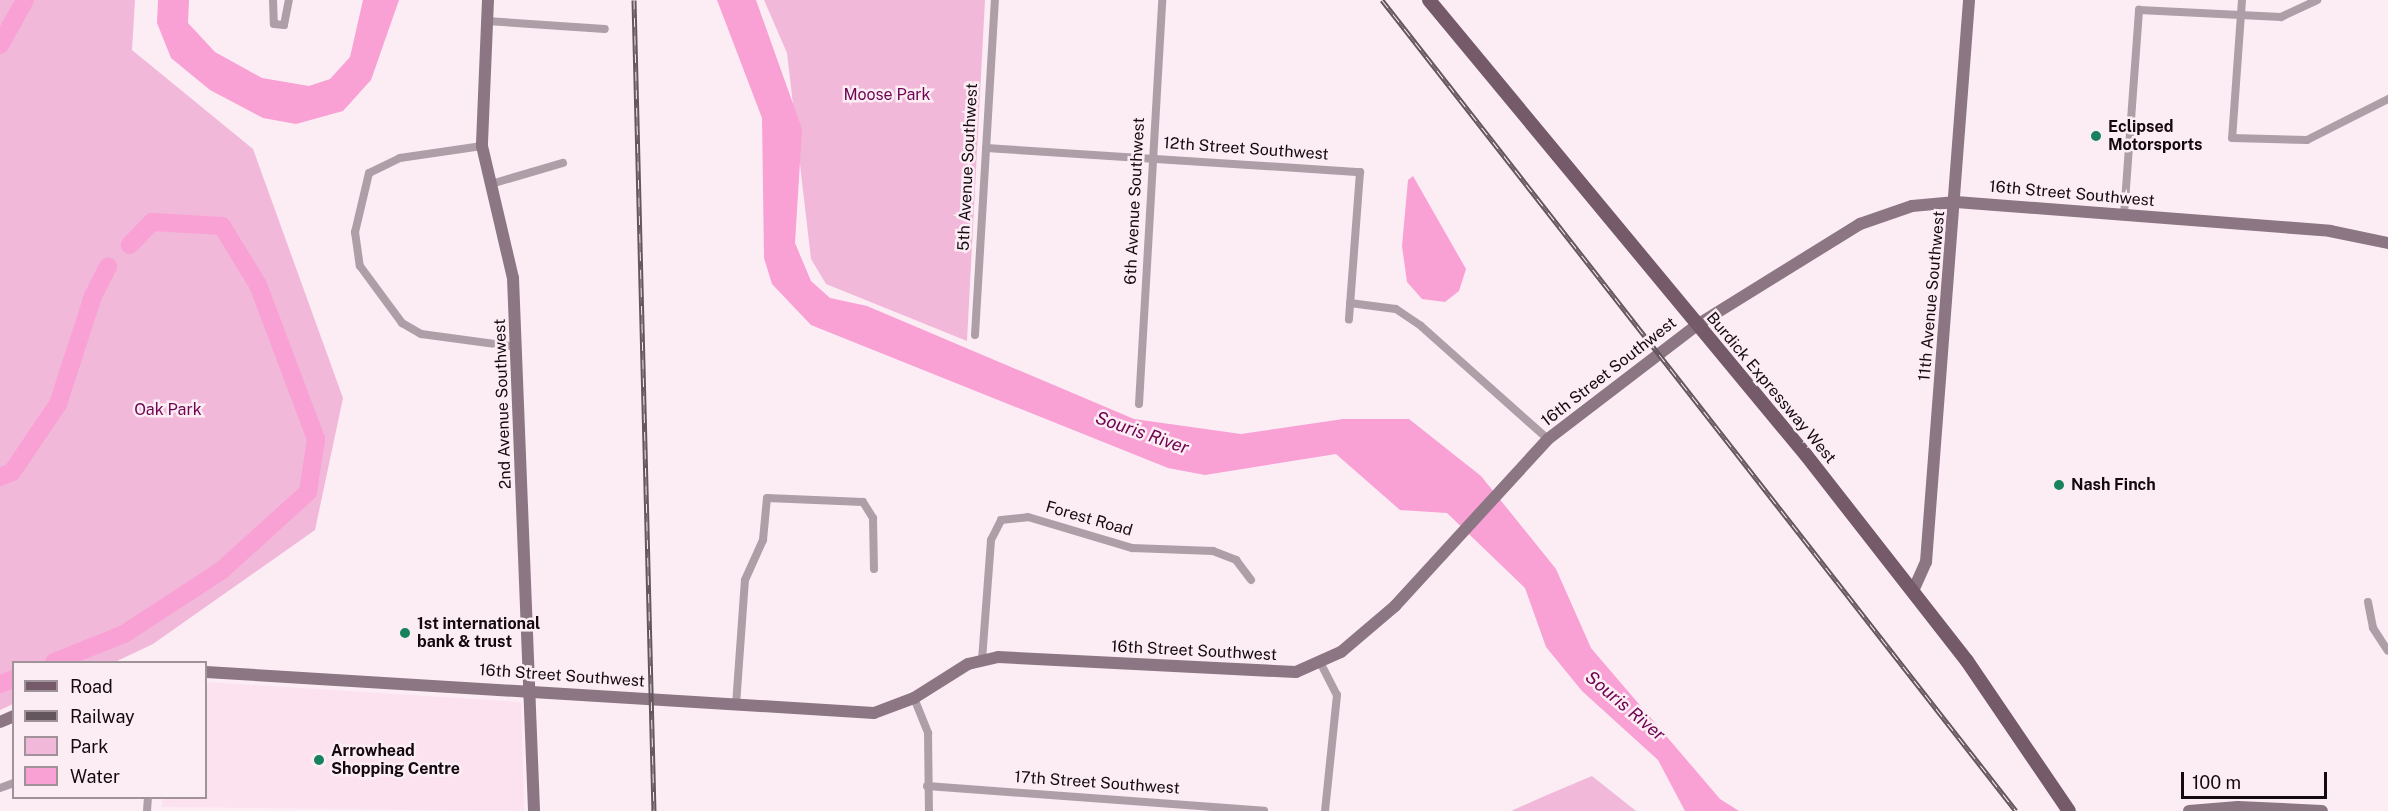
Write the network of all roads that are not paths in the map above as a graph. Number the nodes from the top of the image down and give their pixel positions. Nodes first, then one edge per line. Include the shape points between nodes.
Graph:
1 (273, 0) edge
2 (289, 0) edge
3 (488, 0) edge
4 (995, 0) edge
5 (1162, 0) edge
6 (1429, 0) edge
7 (1969, 0) edge
8 (2242, 0) edge
9 (2317, 0) edge
10 (2241, 15) junction
11 (487, 21) junction
12 (605, 29) dead end
13 (2388, 99) edge
14 (482, 146) junction
15 (986, 148) junction
16 (1152, 158) junction
17 (563, 163) dead end
18 (491, 184) junction
19 (1956, 202) junction
20 (2124, 215) junction
21 (2388, 243) edge
22 (1350, 303) junction
23 (1349, 320) dead end
24 (1697, 326) junction
25 (975, 335) dead end
26 (517, 347) junction
27 (1139, 404) dead end
28 (1548, 439) junction
29 (874, 569) dead end
30 (1251, 580) dead end
31 (1913, 591) junction
32 (2368, 602) dead end
33 (2388, 651) edge
34 (982, 660) junction
35 (1321, 664) junction
36 (207, 672) edge
37 (530, 690) junction
38 (914, 698) junction
39 (736, 705) junction
40 (927, 786) junction
41 (534, 811) edge
42 (929, 811) edge
43 (1264, 811) edge
44 (1326, 811) edge
45 (2069, 811) edge
46 (2189, 811) edge
47 (2322, 811) edge

1 - 2 street via 274,24 284,25
3 - 11 main road, 2nd Avenue Southwest
4 - 15 street, 5th Avenue Southwest
5 - 16 street, 6th Avenue Southwest
6 - 24 main road, Burdick Expressway West
7 - 19 main road, 11th Avenue Southwest
8 - 10 street
9 - 10 street via 2281,17
10 - 13 street via 2232,138 2307,140
10 - 20 street via 2139,10
11 - 12 street
11 - 14 main road, 2nd Avenue Southwest
14 - 18 main road, 2nd Avenue Southwest
14 - 26 street via 400,158 369,173 355,232 360,266 402,323 421,334
15 - 16 street, 12th Street Southwest
15 - 25 street, 5th Avenue Southwest
16 - 22 street, 12th Street Southwest via 1360,172
16 - 27 street, 6th Avenue Southwest
17 - 18 street
18 - 26 main road, 2nd Avenue Southwest via 513,278
19 - 20 main road, 16th Street Southwest
19 - 24 main road, 16th Street Southwest via 1912,206 1860,224
19 - 31 main road, 11th Avenue Southwest via 1926,562
20 - 21 main road, 16th Street Southwest via 2330,231
22 - 23 street
22 - 28 street via 1396,309 1413,320
24 - 28 main road, 16th Street Southwest
24 - 31 main road, Burdick Expressway West
26 - 37 main road, 2nd Avenue Southwest
28 - 35 main road, 16th Street Southwest via 1395,606
29 - 39 street via 870,508 863,502 767,498 763,540 745,580
30 - 34 street, Forest Road via 1236,560 1213,551 1132,548 1028,517 1001,520 991,540
31 - 45 main road, Burdick Expressway West via 1986,687
32 - 33 street via 2373,628
34 - 35 main road, 16th Street Southwest via 1018,656 1257,673 1296,672
34 - 38 main road via 951,672
35 - 44 street via 1337,695
36 - 37 main road, 16th Street Southwest
37 - 39 main road, 16th Street Southwest
37 - 41 main road, 2nd Avenue Southwest
38 - 39 main road, 16th Street Southwest via 874,713
38 - 40 street via 928,733
40 - 42 street
40 - 43 street, 17th Street Southwest
46 - 47 main road via 2238,807

